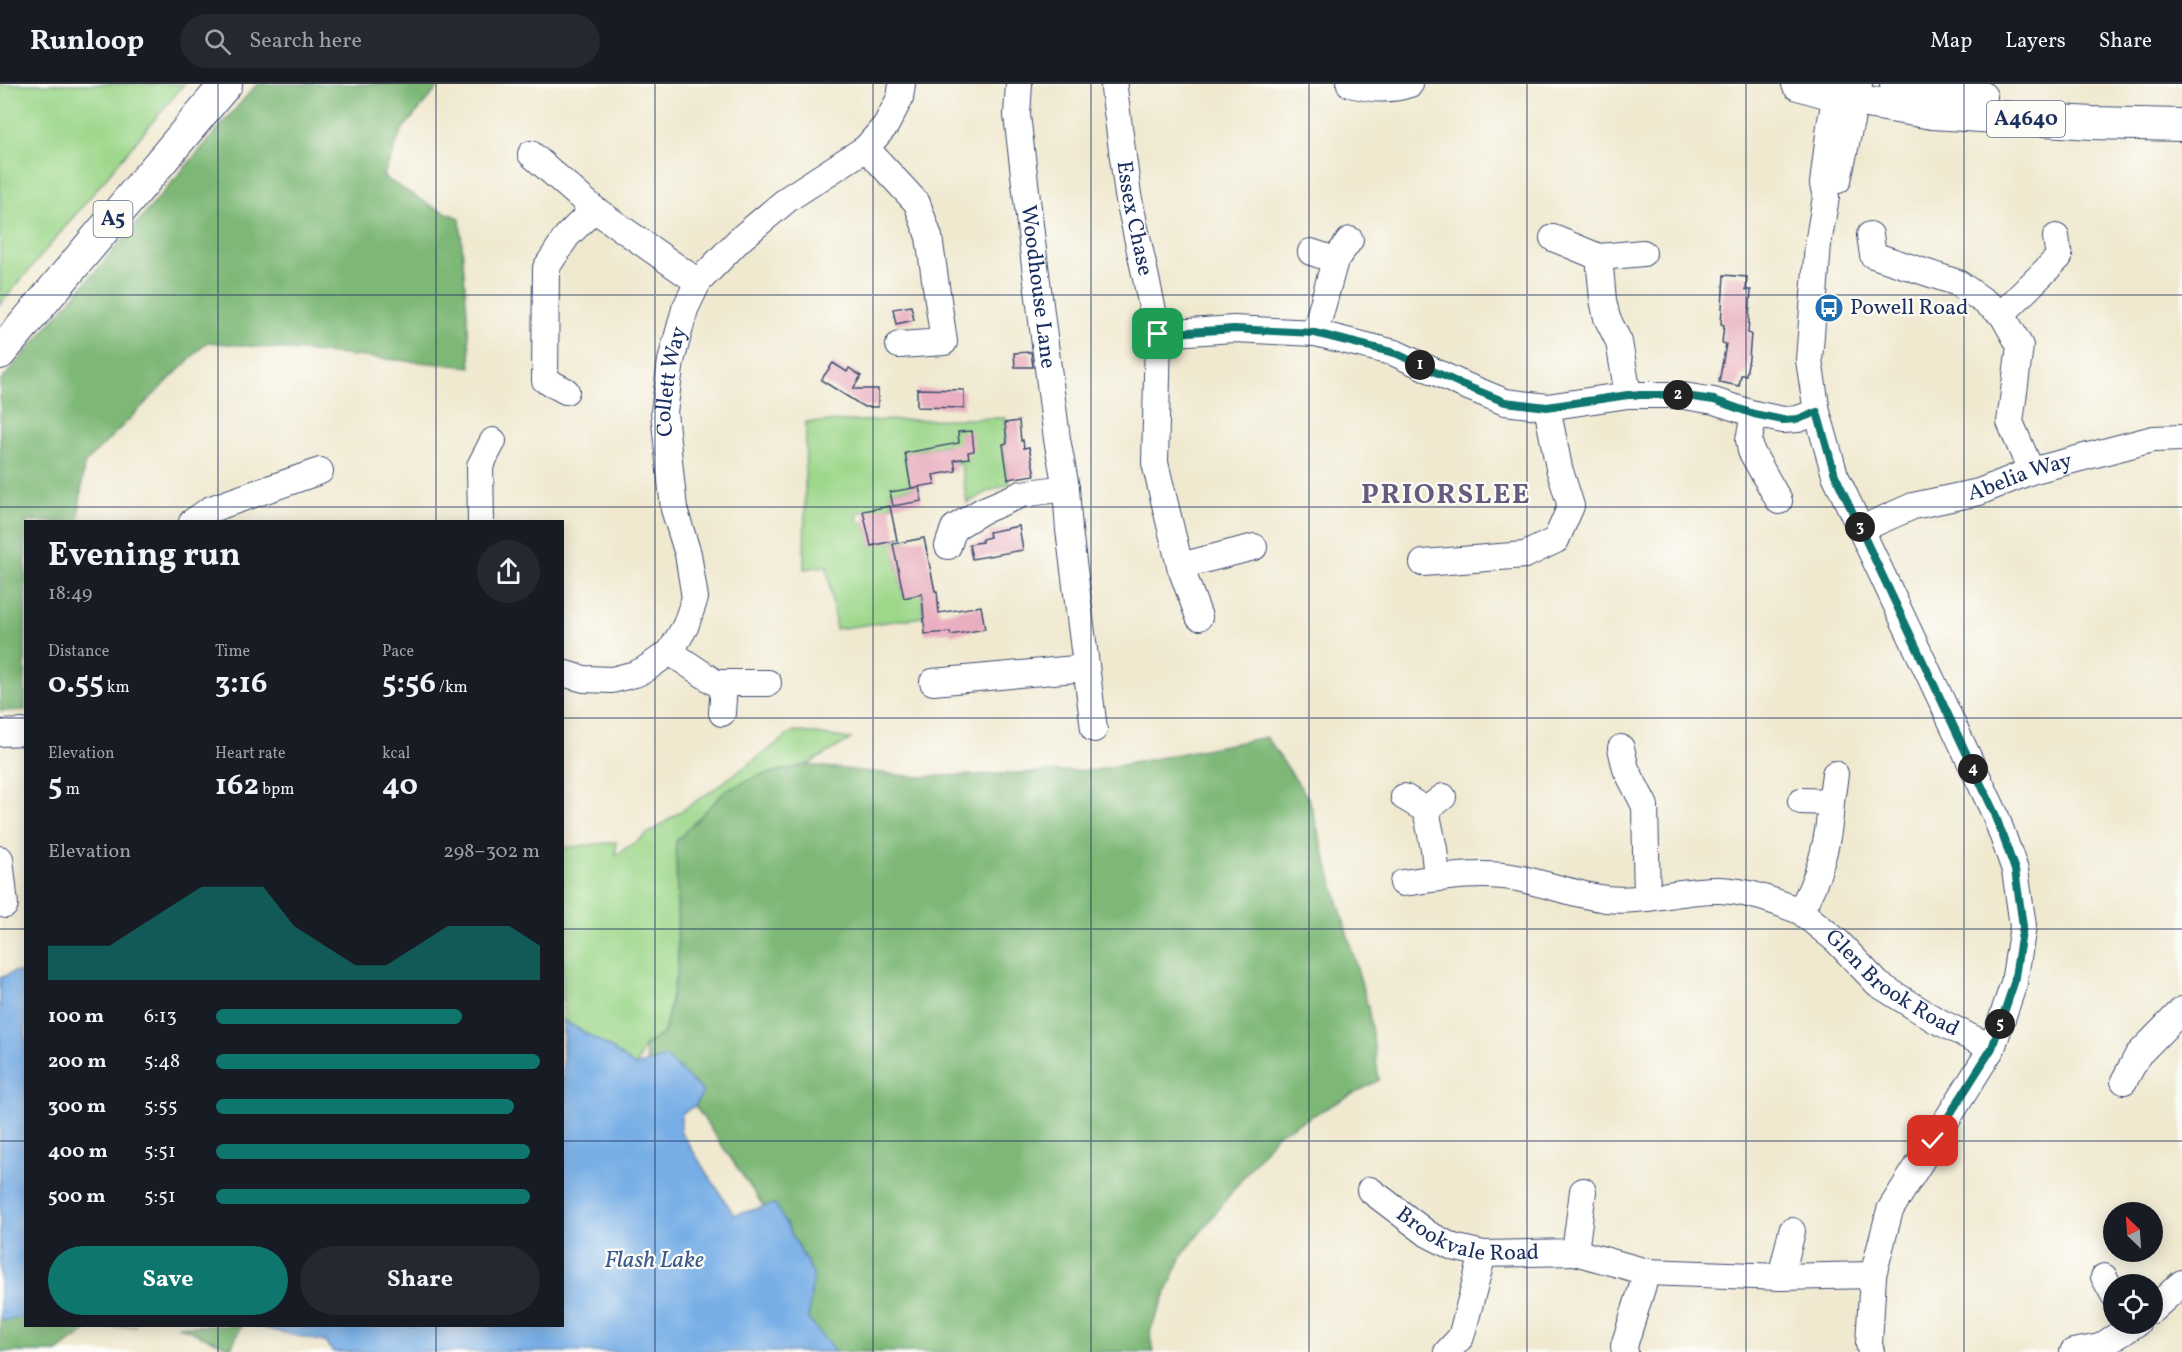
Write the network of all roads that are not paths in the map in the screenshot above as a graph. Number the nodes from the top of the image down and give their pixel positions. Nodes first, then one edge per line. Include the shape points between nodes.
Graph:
1 (226, 84) edge
2 (902, 84) edge
3 (1019, 84) edge
4 (1115, 84) edge
5 (1350, 84) edge
6 (1410, 84) edge
7 (1798, 84) edge
8 (1896, 84) edge
9 (1847, 91) edge
10 (2182, 107) edge
11 (2182, 125) edge
12 (866, 148) junction
13 (531, 154) dead end
14 (594, 209) junction
15 (2056, 237) dead end
16 (1553, 238) dead end
17 (1332, 251) dead end
18 (1868, 252) dead end
19 (1643, 253) dead end
20 (1599, 257) junction
21 (698, 282) junction
22 (2002, 314) junction
23 (1315, 333) junction
24 (1158, 334) junction
25 (898, 345) dead end
26 (0, 353) edge
27 (566, 391) dead end
28 (1628, 395) junction
29 (1547, 407) junction
30 (1817, 412) junction
31 (1754, 414) junction
32 (2182, 438) edge
33 (493, 441) dead end
34 (320, 471) dead end
35 (2031, 471) junction
36 (1066, 488) junction
37 (1779, 501) dead end
38 (195, 520) edge
39 (481, 520) edge
40 (1861, 529) junction
41 (947, 531) dead end
42 (1254, 547) dead end
43 (1423, 563) dead end
44 (1180, 566) junction
45 (1200, 617) dead end
46 (670, 652) junction
47 (1086, 668) junction
48 (564, 674) edge
49 (933, 682) dead end
50 (768, 683) dead end
51 (724, 684) junction
52 (722, 713) dead end
53 (1094, 729) dead end
54 (24, 732) edge
55 (0, 733) edge
56 (1621, 748) dead end
57 (1835, 774) dead end
58 (1424, 801) dead end
59 (1801, 801) dead end
60 (1831, 802) junction
61 (0, 859) edge
62 (1437, 878) junction
63 (1403, 883) dead end
64 (1647, 898) junction
65 (10, 906) edge
66 (1800, 911) junction
67 (2182, 1010) edge
68 (1992, 1048) junction
69 (2124, 1081) dead end
70 (1370, 1190) dead end
71 (1583, 1191) dead end
72 (1792, 1231) dead end
73 (1575, 1252) junction
74 (1483, 1254) junction
75 (1647, 1272) junction
76 (1873, 1275) junction
77 (1781, 1277) junction
78 (2182, 1283) edge
79 (2163, 1300) edge
80 (2119, 1334) edge
81 (1447, 1352) edge
82 (1625, 1352) edge
83 (1871, 1352) edge
84 (2073, 1352) edge

1 - 26 main road, A5
2 - 12 street, Collett Way via 900,98 886,125
3 - 36 street, Woodhouse Lane via 1017,115
4 - 24 street, Essex Chase via 1128,195
5 - 6 street via 1393,89
7 - 9 main road, A4640
8 - 10 main road, A4640 via 2037,103
9 - 11 main road, A4640 via 1932,113
9 - 30 street via 1836,186 1826,197 1818,244 1809,360
12 - 21 street, Collett Way via 789,198 739,240
12 - 25 street via 917,203 929,237 944,351
13 - 14 street
14 - 21 street
14 - 27 street via 567,236 546,268 545,380
15 - 22 street via 2059,257
16 - 20 street
17 - 23 street
18 - 22 street via 1958,283
19 - 20 street
20 - 28 street via 1603,300 1619,342
21 - 46 street, Collett Way via 680,324 664,412 674,509 688,554 695,598 685,627
22 - 35 street via 2020,346 2010,422
23 - 24 street via 1234,329
23 - 29 street via 1395,353 1505,402
24 - 44 street, Essex Chase via 1155,463
28 - 29 street
28 - 31 street via 1714,400
29 - 43 street via 1558,468 1571,506 1556,540 1524,555
30 - 31 street via 1783,420
30 - 40 street via 1835,475
31 - 37 street via 1751,451
32 - 35 street, Abelia Way via 2153,439
33 - 39 street via 480,466
34 - 38 street via 211,509
35 - 40 street, Abelia Way via 1979,492 1913,506
36 - 41 street via 1022,494
36 - 47 street, Woodhouse Lane
40 - 68 street via 1995,814 2015,870 2023,926 2014,983
42 - 44 street
44 - 45 street, Essex Chase
46 - 48 street, Collett Way via 644,670 612,680
46 - 51 street via 716,683
47 - 49 street
47 - 53 street, Woodhouse Lane
50 - 51 street
51 - 52 street
54 - 55 street
56 - 64 street via 1626,769 1645,806
57 - 60 street
58 - 62 street
59 - 60 street
60 - 66 street via 1823,858
61 - 65 street
62 - 63 street, Glen Brook Road
62 - 64 street, Glen Brook Road via 1489,875 1606,899
64 - 66 street, Glen Brook Road via 1721,890 1758,896
66 - 68 street, Glen Brook Road via 1837,941 1878,984 1934,1019
67 - 69 street via 2138,1055
68 - 76 street via 1890,1210
70 - 74 street, Brookvale Road via 1428,1234 1453,1247
71 - 73 street, Brookvale Road
72 - 77 street
73 - 74 street, Brookvale Road
73 - 75 street, Brookvale Road
74 - 81 street via 1461,1337
75 - 77 street, Brookvale Road
75 - 82 street
76 - 77 street, Brookvale Road
76 - 83 street
78 - 79 street
80 - 84 street via 2100,1347

